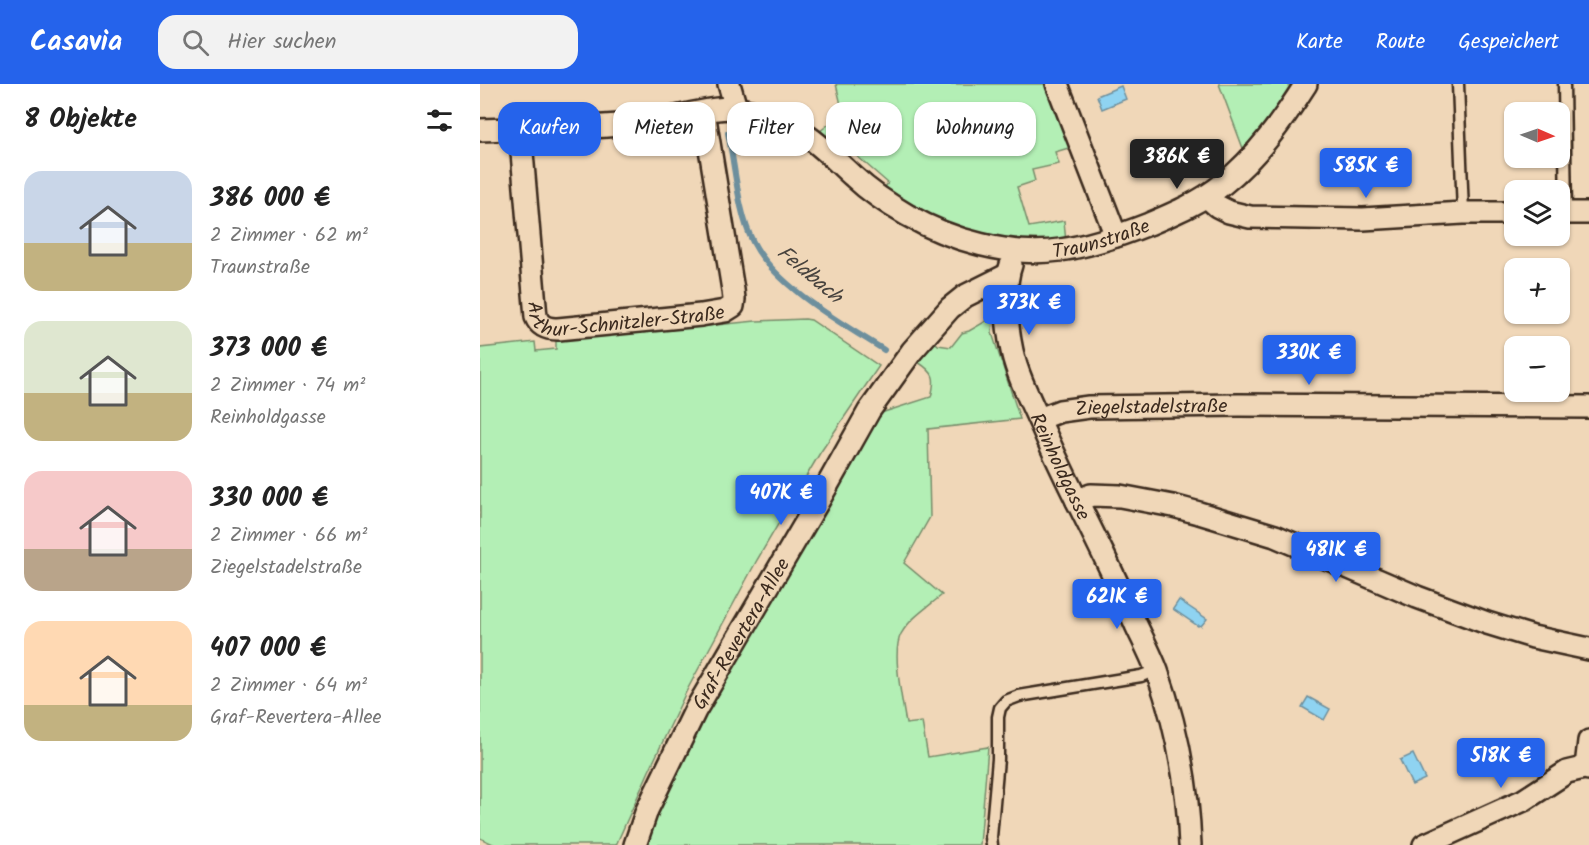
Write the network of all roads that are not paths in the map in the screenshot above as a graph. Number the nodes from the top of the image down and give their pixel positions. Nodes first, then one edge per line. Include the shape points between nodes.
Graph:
1 (729, 84) edge
2 (1057, 84) edge
3 (1306, 84) edge
4 (1458, 84) edge
5 (1563, 84) edge
6 (734, 102) edge
7 (480, 130) edge
8 (498, 130) edge
9 (814, 141) edge
10 (522, 156) edge
11 (711, 156) edge
12 (1563, 180) edge
13 (1207, 197) junction
14 (1464, 213) junction
15 (1504, 213) edge
16 (1570, 213) edge
17 (1589, 213) edge
18 (1116, 236) junction
19 (1016, 250) junction
20 (1007, 275) junction
21 (1589, 406) edge
22 (1039, 419) junction
23 (1077, 501) junction
24 (1589, 649) edge
25 (1156, 670) junction
26 (1589, 741) edge
27 (1588, 768) edge
28 (635, 845) edge
29 (992, 845) edge
30 (1190, 845) edge
31 (1424, 845) edge

1 - 6 street
2 - 18 street
3 - 13 street, Traunstraße via 1264,142
4 - 14 lane
5 - 12 lane
7 - 8 street
9 - 19 street, Traunstraße via 869,190 915,219 960,238
10 - 11 street, Arthur-Schnitzler-Straße via 536,317 545,328 558,329 701,315 733,306 734,290
13 - 14 street via 1229,212 1251,217 1363,219
13 - 18 street, Traunstraße
14 - 15 street
16 - 17 street
18 - 19 street, Traunstraße via 1062,250
19 - 20 street, Reinholdgasse
20 - 22 street, Reinholdgasse via 1012,353
20 - 28 street, Graf-Revertera-Allee via 950,308 912,351 869,411 695,711 647,810
21 - 22 street, Ziegelstadelstraße via 1100,407 1068,409
22 - 23 street, Reinholdgasse
23 - 24 street via 1091,495 1120,496 1199,513 1275,536 1487,623
23 - 25 street, Reinholdgasse
25 - 29 lane via 1141,676 1018,696 1000,708
25 - 30 street, Reinholdgasse via 1184,776
26 - 27 street
27 - 31 street via 1568,772 1524,800

